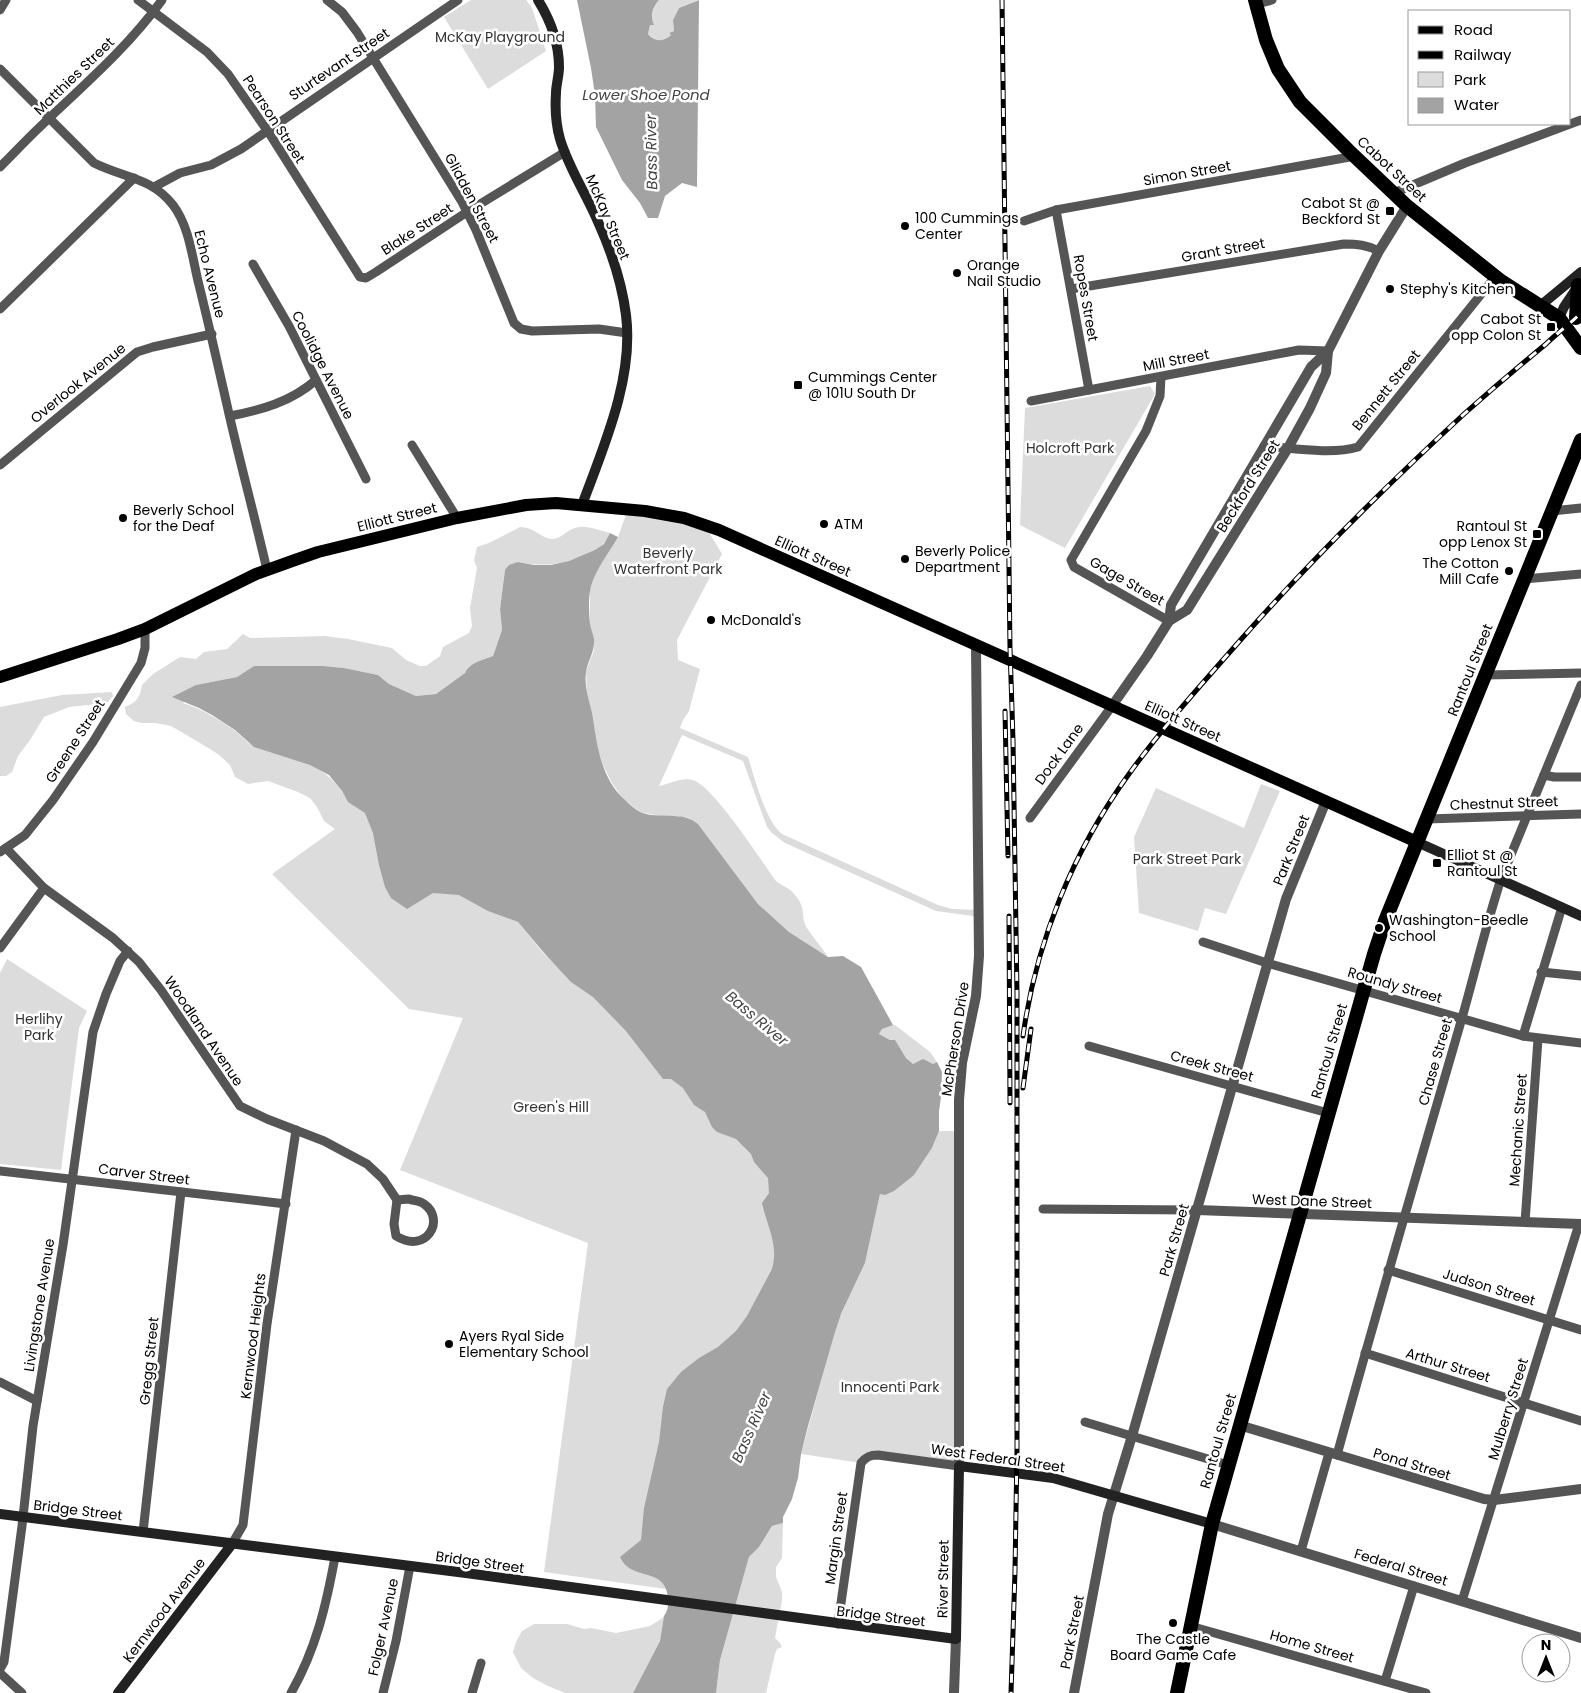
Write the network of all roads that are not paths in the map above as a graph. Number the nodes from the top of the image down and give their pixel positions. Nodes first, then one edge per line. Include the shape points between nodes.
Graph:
1 (6, 0) edge
2 (138, 0) edge
3 (162, 0) edge
4 (327, 0) edge
5 (458, 0) edge
6 (538, 0) edge
7 (1272, 0) edge
8 (1256, 2) edge
9 (0, 10) edge
10 (154, 12) junction
11 (373, 58) junction
12 (0, 69) edge
13 (49, 118) junction
14 (1568, 125) edge
15 (267, 131) junction
16 (565, 152) junction
17 (1354, 156) junction
18 (0, 167) edge
19 (134, 178) junction
20 (154, 187) junction
21 (1394, 193) junction
22 (1407, 206) junction
23 (1056, 210) junction
24 (467, 212) junction
25 (1024, 221) dead end
26 (1379, 251) junction
27 (253, 264) dead end
28 (360, 277) joint
29 (1495, 277) junction
30 (1580, 280) edge
31 (1071, 289) junction
32 (1540, 306) junction
33 (0, 309) edge
34 (1559, 318) junction
35 (1578, 322) edge
36 (627, 333) junction
37 (212, 334) junction
38 (1581, 348) edge
39 (1328, 351) junction
40 (1161, 377) junction
41 (316, 380) junction
42 (1089, 390) junction
43 (1031, 401) dead end
44 (230, 416) junction
45 (1581, 440) edge
46 (412, 445) dead end
47 (1264, 446) junction
48 (1288, 448) junction
49 (0, 465) edge
50 (366, 479) dead end
51 (582, 504) junction
52 (1581, 508) edge
53 (1552, 511) junction
54 (457, 518) junction
55 (268, 570) junction
56 (1581, 574) edge
57 (1523, 579) junction
58 (1169, 622) junction
59 (145, 629) junction
60 (976, 646) junction
61 (1581, 673) edge
62 (1484, 676) junction
63 (0, 677) edge
64 (1581, 685) edge
65 (1112, 706) junction
66 (1544, 775) junction
67 (1581, 777) edge
68 (1326, 801) junction
69 (1581, 814) edge
70 (1526, 817) junction
71 (1030, 818) dead end
72 (1427, 819) junction
73 (1417, 842) junction
74 (3, 850) edge
75 (1501, 879) junction
76 (44, 888) junction
77 (1562, 907) junction
78 (1581, 916) edge
79 (1203, 942) dead end
80 (0, 948) edge
81 (128, 951) junction
82 (1267, 963) junction
83 (1541, 972) junction
84 (1581, 976) edge
85 (1364, 990) junction
86 (1462, 1018) junction
87 (1523, 1036) junction
88 (1538, 1039) junction
89 (1581, 1043) edge
90 (1089, 1046) dead end
91 (1233, 1086) junction
92 (1328, 1113) junction
93 (296, 1130) junction
94 (0, 1171) edge
95 (73, 1180) junction
96 (181, 1192) junction
97 (396, 1200) junction
98 (286, 1204) junction
99 (1043, 1209) dead end
100 (1197, 1210) junction
101 (1299, 1214) junction
102 (1404, 1218) junction
103 (1525, 1222) junction
104 (1580, 1224) edge
105 (1388, 1270) junction
106 (1550, 1320) junction
107 (1581, 1330) edge
108 (1364, 1353) junction
109 (0, 1382) edge
110 (37, 1401) junction
111 (1524, 1403) junction
112 (1581, 1421) edge
113 (1085, 1422) dead end
114 (1239, 1425) junction
115 (1132, 1436) junction
116 (1333, 1454) junction
117 (865, 1458) joint
118 (1228, 1465) junction
119 (959, 1466) junction
120 (1581, 1489) edge
121 (1114, 1496) junction
122 (1494, 1500) junction
123 (0, 1514) edge
124 (23, 1517) junction
125 (1212, 1524) junction
126 (143, 1532) junction
127 (232, 1544) junction
128 (1301, 1551) junction
129 (335, 1557) junction
130 (410, 1566) junction
131 (1414, 1586) junction
132 (1462, 1601) junction
133 (838, 1624) junction
134 (1190, 1626) junction
135 (1581, 1638) edge
136 (956, 1639) junction
137 (481, 1663) dead end
138 (0, 1671) edge
139 (1385, 1681) junction
140 (22, 1693) edge
141 (118, 1693) edge
142 (291, 1693) edge
143 (383, 1693) edge
144 (472, 1693) edge
145 (954, 1693) edge
146 (1074, 1693) edge
147 (1178, 1693) edge
148 (1426, 1693) edge

1 - 9 street
2 - 10 street, Pearson Street
3 - 10 street, Matthies Street
4 - 11 street, Glidden Street via 358,32
5 - 11 street, Sturtevant Street
6 - 16 main road, McKay Street via 554,30 558,48 556,115 559,138
7 - 8 street
8 - 17 highway, Cabot Street via 1266,40 1282,77 1300,102
10 - 13 street, Matthies Street via 120,52
10 - 15 street, Pearson Street via 207,52 228,74
11 - 15 street, Sturtevant Street
11 - 24 street, Glidden Street
12 - 13 street, Echo Avenue
13 - 18 street, Matthies Street
13 - 19 street, Echo Avenue via 94,163
14 - 21 street
15 - 20 street, Sturtevant Street via 211,165 180,173
15 - 28 street, Pearson Street
16 - 24 street, Blake Street
16 - 36 main road, McKay Street via 612,257 622,290
17 - 21 highway, Cabot Street
17 - 23 street, Simon Street
19 - 20 street, Echo Avenue
19 - 33 street
20 - 37 street, Echo Avenue via 173,205 181,218
21 - 22 highway, Cabot Street
22 - 26 street, Beckford Street
22 - 29 highway, Cabot Street
23 - 25 street, Simon Street
23 - 31 street, Ropes Street
24 - 28 street, Blake Street via 376,272 366,278
24 - 36 street, Glidden Street via 514,323 521,329
26 - 31 street, Grant Street via 1359,244 1344,244
26 - 39 street, Beckford Street
27 - 41 street, Coolidge Avenue
29 - 32 highway, Cabot Street
29 - 48 street, Bennett Street via 1358,447 1335,450
30 - 32 main road
30 - 34 main road
30 - 35 highway
31 - 42 street, Ropes Street
32 - 34 highway, Cabot Street
34 - 35 highway
34 - 38 highway, Cabot Street
36 - 51 main road, McKay Street via 625,372 615,410
37 - 44 street, Echo Avenue
37 - 49 street, Overlook Avenue via 137,352
39 - 40 street, Mill Street via 1299,350
39 - 47 street, Beckford Street via 1311,367
39 - 48 street, Beckford Street via 1326,373
40 - 42 street, Mill Street
40 - 58 street, Gage Street via 1160,396 1146,431 1071,560 1074,567
41 - 44 street via 276,405
41 - 50 street, Coolidge Avenue
42 - 43 street, Mill Street
44 - 55 street, Echo Avenue
45 - 53 highway, Rantoul Street
46 - 54 street
47 - 48 street, Bennett Street
47 - 58 street, Beckford Street via 1171,605
48 - 58 street, Beckford Street via 1186,610
51 - 54 main road, Elliott Street via 526,505
51 - 60 main road, Elliott Street via 645,511 704,524
52 - 53 street
53 - 57 highway, Rantoul Street
54 - 55 main road, Elliott Street via 318,552
55 - 59 main road, Elliott Street
56 - 57 street
57 - 62 highway, Rantoul Street
58 - 65 street, Beckford Street
59 - 63 main road, Elliott Street
59 - 74 street, Greene Street via 141,663 93,742 25,835
60 - 65 main road, Elliott Street
60 - 119 street, McPherson Drive via 980,937 976,996 962,1064 959,1100
61 - 62 street
62 - 72 highway, Rantoul Street
64 - 66 street, Chase Street
65 - 68 main road, Elliott Street
65 - 71 street, Dock Lane
66 - 67 street
66 - 70 street, Chase Street
68 - 73 main road, Elliott Street
68 - 82 street, Park Street via 1289,892
69 - 70 street, Chestnut Street
70 - 72 street, Chestnut Street
70 - 75 street, Chase Street
72 - 73 highway, Rantoul Street
73 - 75 main road, Elliott Street
73 - 85 highway, Rantoul Street via 1385,921
74 - 76 street, Woodland Avenue
75 - 77 main road, Elliott Street
75 - 86 street, Chase Street
76 - 80 street
76 - 81 street, Woodland Avenue
77 - 78 main road, Elliott Street
77 - 83 street
79 - 82 street, Roundy Street
81 - 93 street, Woodland Avenue via 161,990 240,1106
81 - 95 street, Livingstone Avenue via 120,962 93,1032
82 - 85 street, Roundy Street
82 - 91 street, Park Street
83 - 84 street
83 - 87 street
85 - 86 street, Roundy Street
85 - 92 highway, Rantoul Street
86 - 87 street, Roundy Street
86 - 102 street, Chase Street
87 - 88 street, Roundy Street
88 - 89 street, Roundy Street
88 - 103 street, Mechanic Street
90 - 91 street, Creek Street
91 - 92 street, Creek Street
91 - 100 street, Park Street
92 - 101 highway, Rantoul Street
93 - 97 street, Woodland Avenue via 367,1164 383,1178
93 - 98 street, Kernwood Heights
94 - 95 street, Carver Street
95 - 96 street, Carver Street
95 - 110 street, Livingstone Avenue
96 - 98 street, Carver Street
96 - 126 street, Gregg Street
97 - 97 street via 423,1203 429,1209 433,1225 424,1239 412,1243 396,1236
98 - 127 street, Kernwood Heights via 267,1324 243,1525
99 - 100 street, West Dane Street
100 - 101 street, West Dane Street
100 - 115 street, Park Street
101 - 102 street, West Dane Street
101 - 114 highway, Rantoul Street
102 - 103 street, West Dane Street
102 - 105 street, Chase Street
103 - 104 street, West Dane Street
104 - 106 street, Mulberry Street
105 - 106 street, Judson Street
105 - 108 street, Chase Street
106 - 107 street, Judson Street
106 - 111 street, Mulberry Street
108 - 111 street, Arthur Street
108 - 116 street, Chase Street
109 - 110 street
110 - 124 street, Livingstone Avenue
111 - 112 street, Arthur Street
111 - 122 street, Mulberry Street
113 - 115 street
114 - 116 street, Pond Street
114 - 118 highway, Rantoul Street
115 - 118 street
115 - 121 street, Park Street
116 - 122 street, Pond Street
116 - 128 street, Chase Street
117 - 119 street, West Federal Street via 878,1455
117 - 133 street, Margin Street via 859,1469
118 - 125 highway, Rantoul Street
119 - 121 main road, West Federal Street via 1053,1478
119 - 136 main road, River Street
120 - 122 street, Pond Street
121 - 125 main road, West Federal Street
121 - 146 street, Park Street
122 - 132 street, Mulberry Street
123 - 124 main road, Bridge Street
124 - 126 main road, Bridge Street
124 - 138 street, Livingstone Avenue via 4,1662
125 - 128 street, Federal Street
125 - 134 highway, Rantoul Street
126 - 127 main road, Bridge Street
127 - 129 main road, Bridge Street
127 - 141 main road, Kernwood Avenue
128 - 131 street, Federal Street
129 - 130 main road, Bridge Street
129 - 142 street via 324,1614
130 - 133 main road, Bridge Street
130 - 143 street, Folger Avenue
131 - 132 street, Federal Street
131 - 139 street
132 - 135 street, Federal Street
133 - 136 main road, Bridge Street
134 - 139 street, Home Street
134 - 147 highway, Rantoul Street
136 - 145 street, River Street
137 - 144 street
138 - 140 street
139 - 148 street, Home Street

